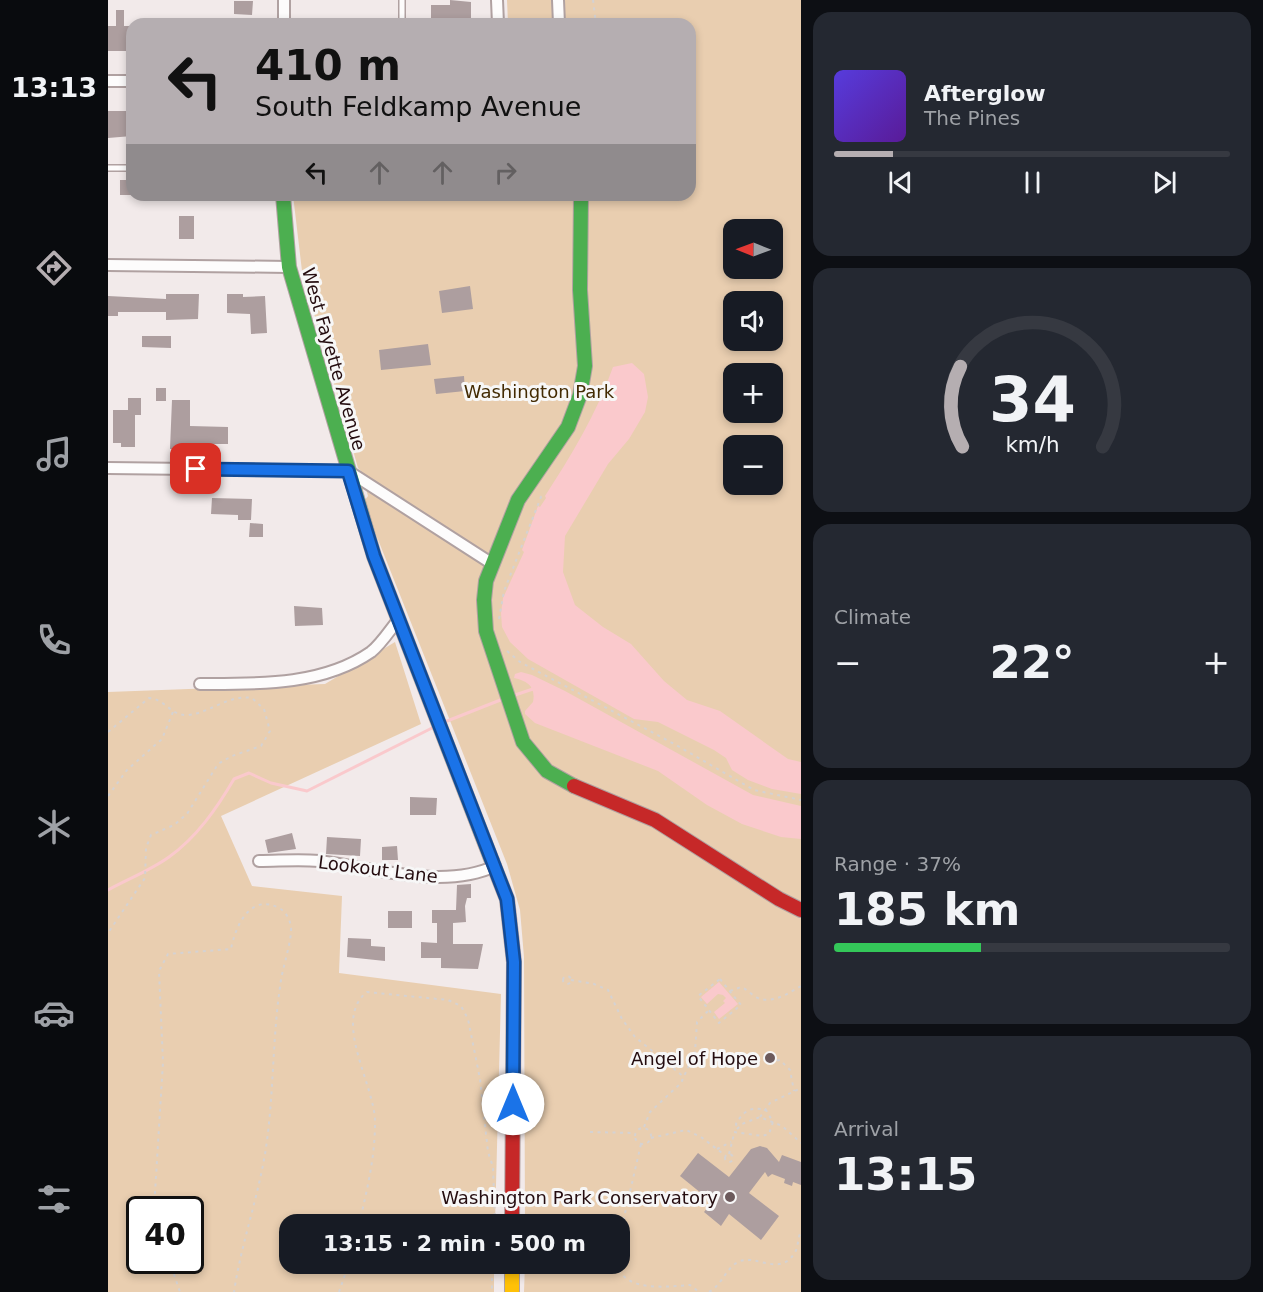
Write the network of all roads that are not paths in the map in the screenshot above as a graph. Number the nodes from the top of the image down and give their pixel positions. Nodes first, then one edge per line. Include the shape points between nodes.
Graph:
1 (284, 0) edge
2 (402, 0) edge
3 (497, 0) edge
4 (558, 0) edge
5 (284, 18) edge
6 (402, 18) edge
7 (498, 18) edge
8 (559, 18) edge
9 (108, 81) edge
10 (126, 81) edge
11 (108, 168) edge
12 (126, 168) edge
13 (284, 201) edge
14 (581, 201) edge
15 (108, 266) edge
16 (289, 267) junction
17 (108, 468) edge
18 (348, 471) junction
19 (491, 563) junction
20 (398, 620) junction
21 (200, 684) dead end
22 (259, 861) dead end
23 (495, 866) junction
24 (801, 910) edge
25 (512, 1214) edge
26 (512, 1274) edge
27 (512, 1292) edge

1 - 5 street
2 - 6 lane
3 - 7 street
4 - 8 street
9 - 10 street
11 - 12 lane
13 - 16 street, West Fayette Avenue
14 - 19 street via 580,290 585,366 580,395 568,428 518,500
15 - 16 street
16 - 18 street, West Fayette Avenue
17 - 18 street
18 - 19 street
18 - 20 street, West Fayette Avenue
19 - 24 street via 484,622 526,748 547,771 655,820
20 - 21 street via 372,651 326,675 251,684
20 - 23 street, West Fayette Avenue
22 - 23 street, Lookout Lane via 315,860 457,878
23 - 25 street, West Fayette Avenue via 507,899 514,962
26 - 27 street

